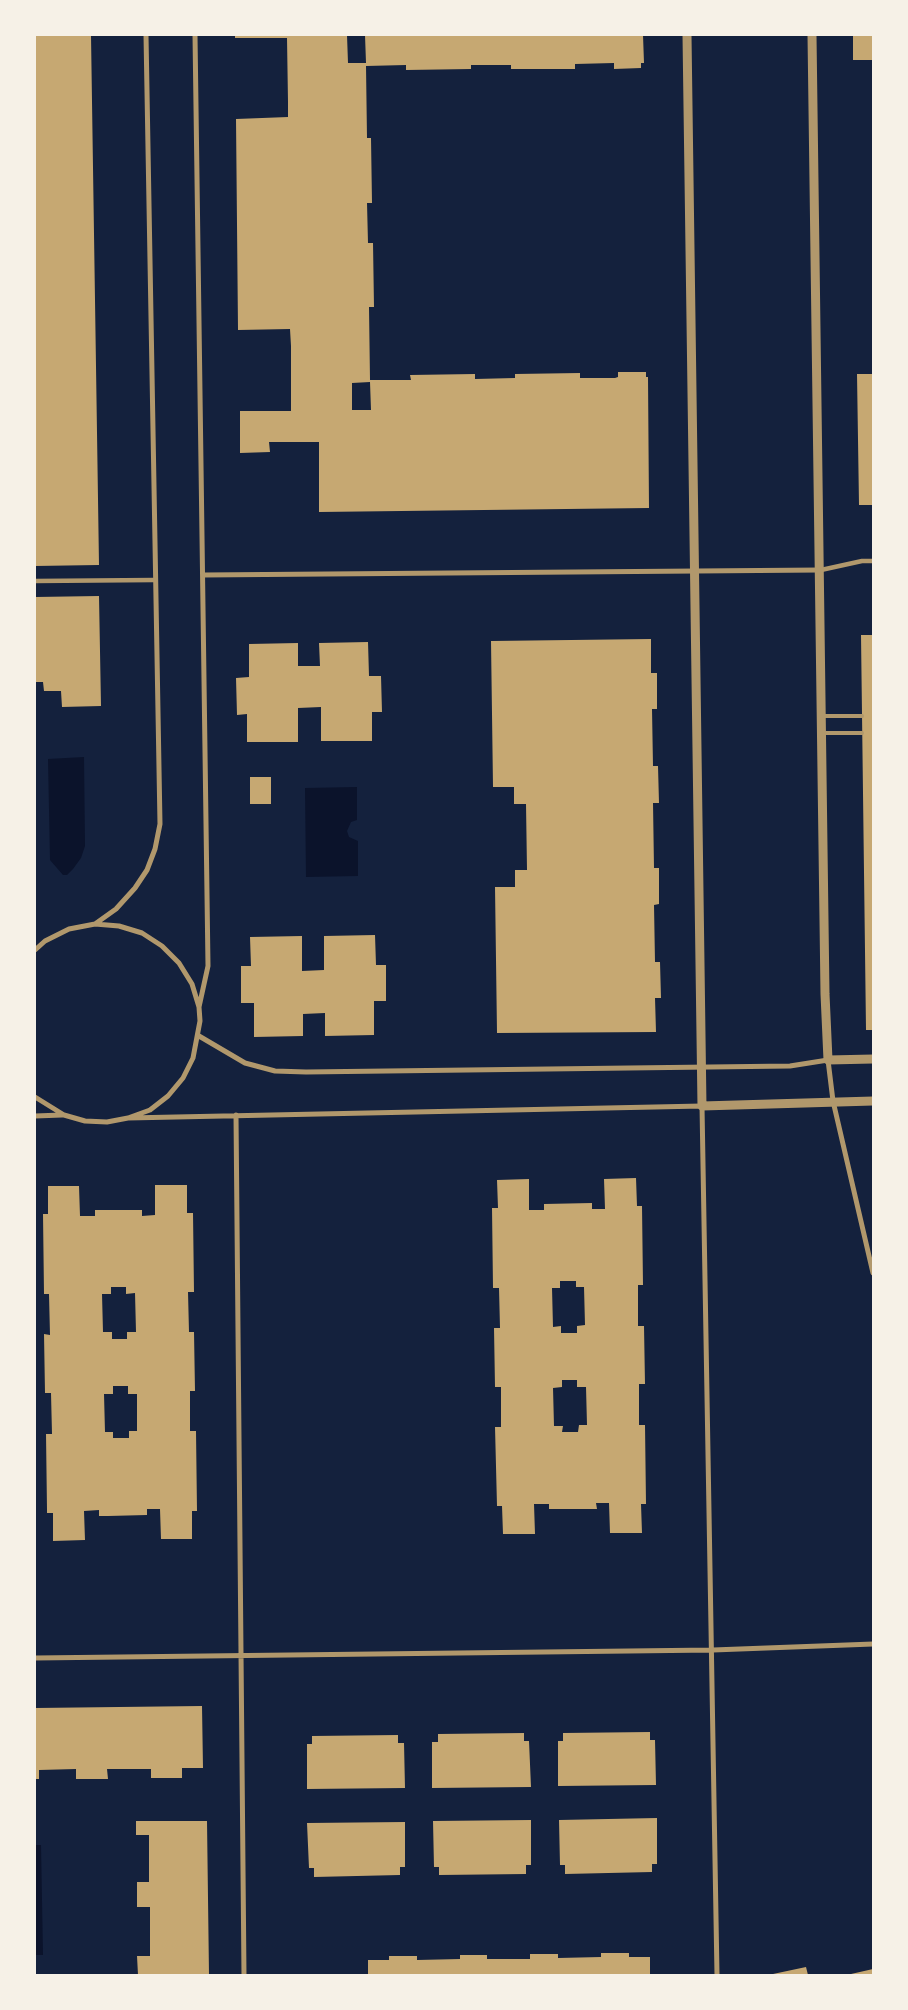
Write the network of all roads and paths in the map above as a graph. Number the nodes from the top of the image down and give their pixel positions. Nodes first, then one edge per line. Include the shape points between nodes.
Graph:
1 (146, 35) edge
2 (195, 35) edge
3 (687, 35) edge
4 (812, 35) edge
5 (873, 561) edge
6 (821, 570) junction
7 (694, 571) junction
8 (203, 575) junction
9 (154, 580) junction
10 (35, 581) edge
11 (822, 716) junction
12 (862, 716) dead end
13 (862, 732) dead end
14 (822, 733) junction
15 (95, 924) junction
16 (35, 950) edge
17 (198, 1007) junction
18 (199, 1036) junction
19 (873, 1059) edge
20 (828, 1060) junction
21 (701, 1066) junction
22 (35, 1097) edge
23 (873, 1101) edge
24 (833, 1102) junction
25 (702, 1106) junction
26 (64, 1115) junction
27 (236, 1115) junction
28 (35, 1116) edge
29 (128, 1118) junction
30 (873, 1273) edge
31 (873, 1644) edge
32 (713, 1650) junction
33 (240, 1656) junction
34 (35, 1658) edge
35 (244, 1975) edge
36 (717, 1975) edge

1 - 9 street
2 - 8 street
3 - 7 street
4 - 6 street
5 - 6 street
6 - 7 street
6 - 11 street
7 - 8 street
7 - 21 street
8 - 17 street via 208,966
9 - 10 street
9 - 15 street via 160,824 155,849 135,888 116,909
11 - 12 lane
11 - 14 street
13 - 14 lane
14 - 20 street
15 - 16 street via 69,929
15 - 17 street via 119,926 142,933 162,946 188,977
17 - 18 street
18 - 21 street via 245,1063 275,1071
18 - 29 street via 183,1078 168,1096 150,1110
19 - 20 street
20 - 21 street via 790,1066
20 - 24 street
21 - 25 street
22 - 26 street
23 - 24 street
24 - 25 street
24 - 30 street
25 - 27 street
25 - 32 street
26 - 28 street
26 - 29 street via 85,1121 107,1122
27 - 29 street
27 - 33 street
31 - 32 street
32 - 33 street
32 - 36 street
33 - 34 street
33 - 35 street

